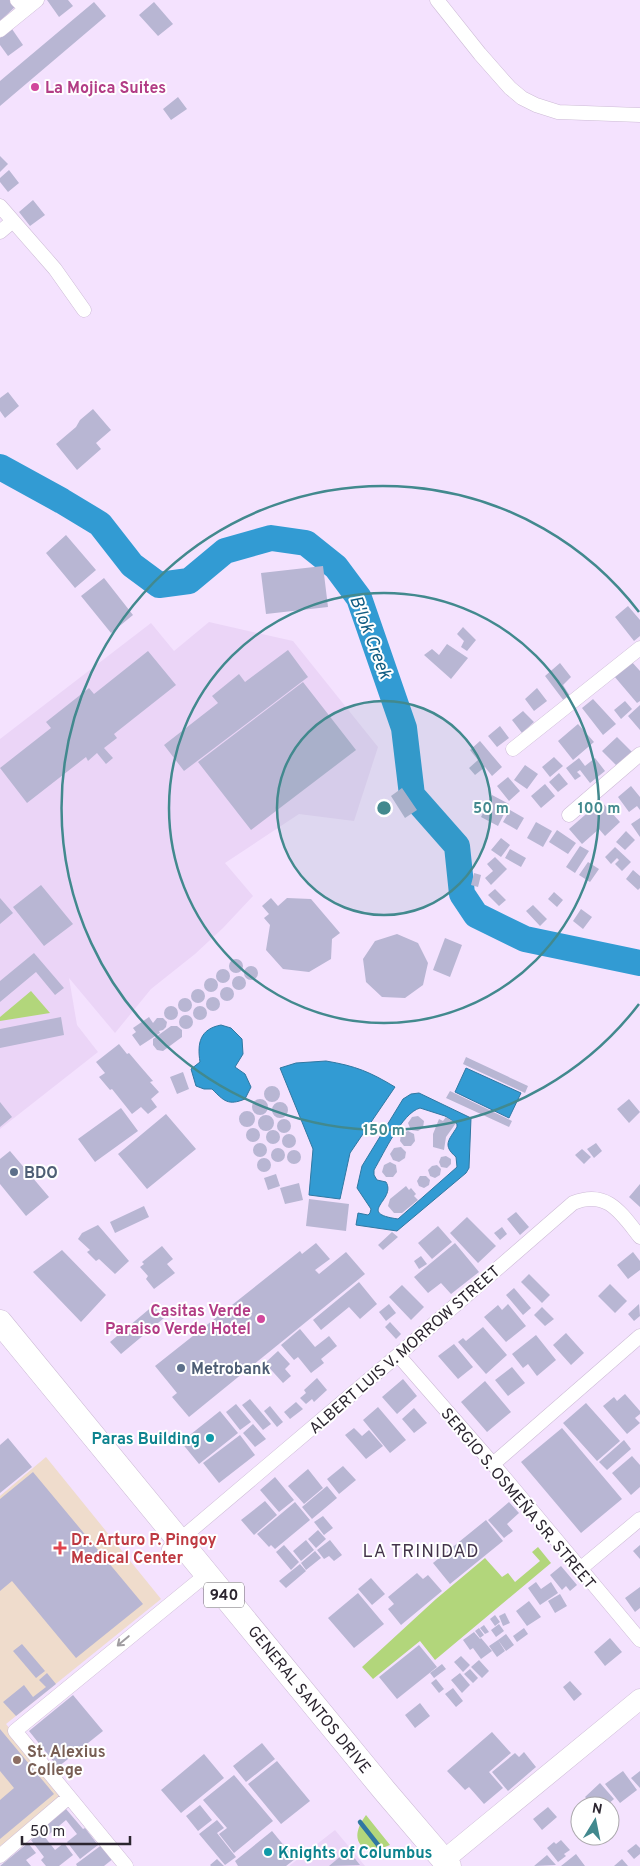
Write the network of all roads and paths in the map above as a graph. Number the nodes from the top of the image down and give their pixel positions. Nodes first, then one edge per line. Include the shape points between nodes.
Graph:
1 (37, 0) edge
2 (437, 0) edge
3 (22, 5) edge
4 (0, 30) edge
5 (640, 115) edge
6 (0, 206) edge
7 (12, 221) junction
8 (0, 232) edge
9 (84, 310) dead end
10 (637, 656) edge
11 (513, 749) dead end
12 (640, 754) edge
13 (569, 815) dead end
14 (640, 1237) edge
15 (0, 1322) edge
16 (640, 1336) edge
17 (0, 1343) edge
18 (398, 1356) junction
19 (493, 1464) junction
20 (640, 1519) edge
21 (174, 1544) junction
22 (580, 1569) junction
23 (201, 1578) junction
24 (640, 1640) edge
25 (640, 1699) edge
26 (69, 1797) junction
27 (0, 1856) edge
28 (439, 1865) edge
29 (126, 1866) edge

1 - 3 street
2 - 5 street via 480,54 522,98 558,112
3 - 4 street
6 - 7 street
7 - 8 street
7 - 9 street via 55,269
10 - 11 street
12 - 13 street
14 - 18 street, ALBERT LUIS V. MORROW STREET via 622,1214 599,1198 585,1198 573,1203
15 - 21 highway, GENERAL SANTOS DRIVE / 940
16 - 19 street
17 - 21 highway, GENERAL SANTOS DRIVE / 940
18 - 19 street, SERGIO S. OSMEÑA SR. STREET
18 - 21 street, ALBERT LUIS V. MORROW STREET
19 - 22 street, SERGIO S. OSMEÑA SR. STREET
20 - 22 street
21 - 23 highway, GENERAL SANTOS DRIVE / 940
22 - 24 street, SERGIO S. OSMEÑA SR. STREET
23 -> 26 street via 15,1731
23 - 28 highway, GENERAL SANTOS DRIVE / 940
25 - 28 main road
26 - 27 street
26 - 29 street

